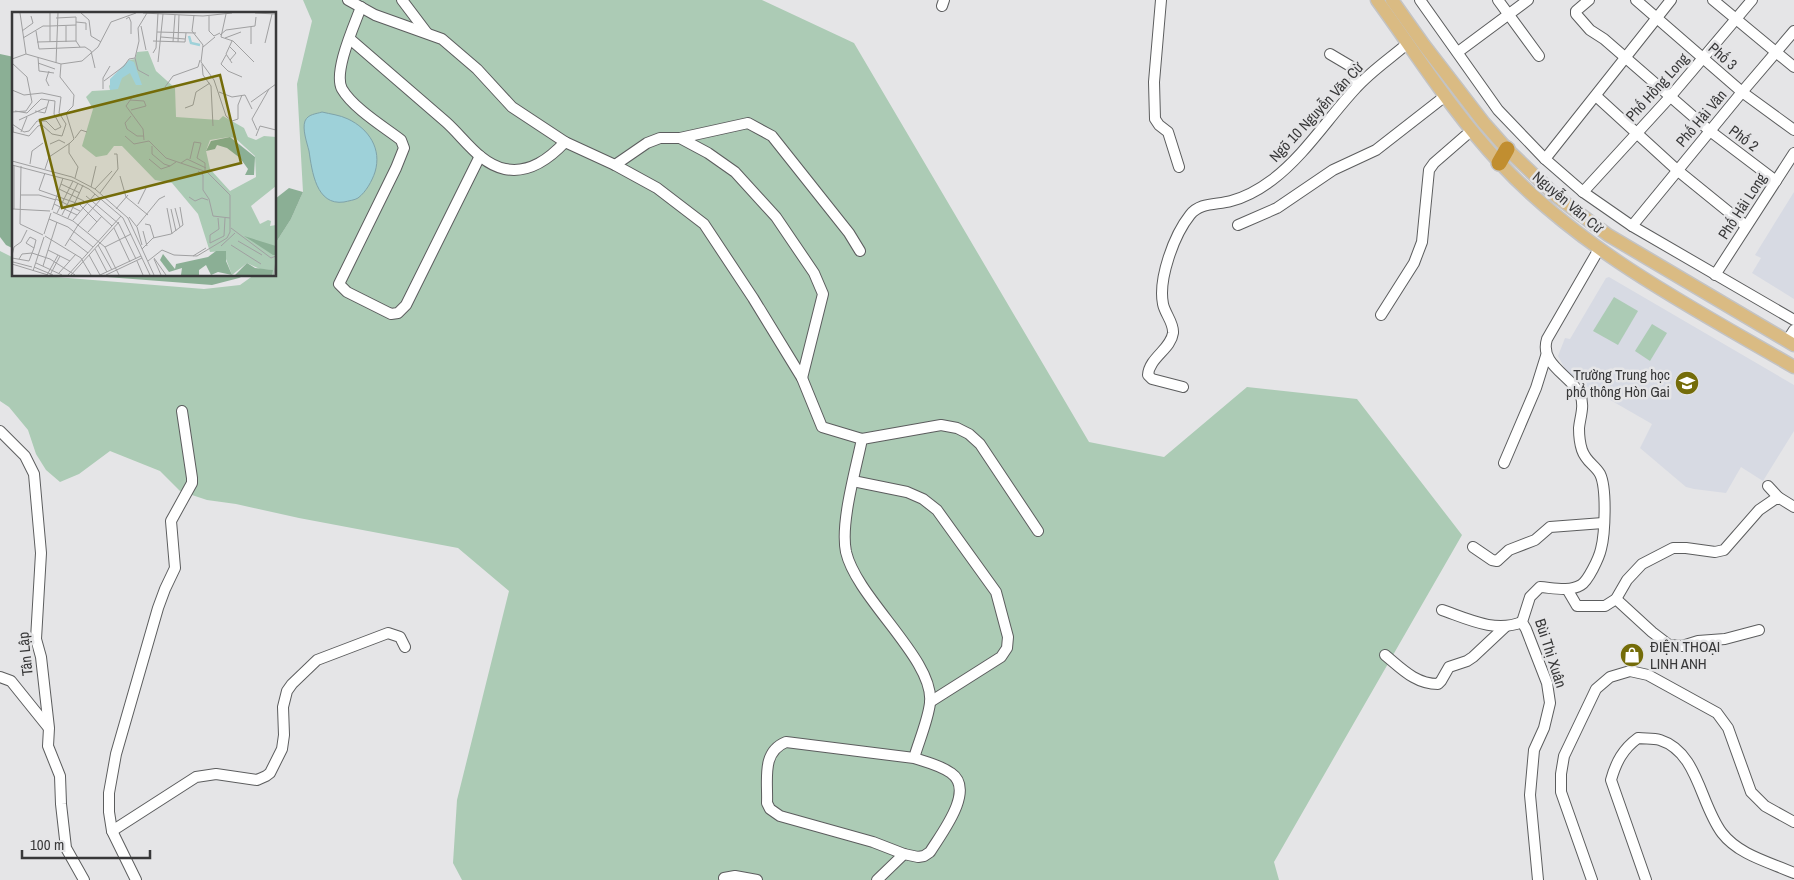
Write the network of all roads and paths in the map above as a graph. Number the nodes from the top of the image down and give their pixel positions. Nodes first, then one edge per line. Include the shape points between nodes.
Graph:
1 (348, 0) edge
2 (402, 0) edge
3 (1161, 0) edge
4 (1377, 0) edge
5 (1392, 0) edge
6 (1420, 0) edge
7 (1498, 0) edge
8 (1528, 0) edge
9 (1589, 0) edge
10 (1636, 0) edge
11 (1671, 0) edge
12 (1713, 0) edge
13 (1752, 0) edge
14 (361, 7) junction
15 (1509, 14) junction
16 (1656, 18) junction
17 (1736, 19) junction
18 (1794, 32) edge
19 (428, 34) junction
20 (350, 40) junction
21 (1408, 43) junction
22 (1458, 52) junction
23 (1776, 52) junction
24 (1330, 54) dead end
25 (1539, 56) dead end
26 (1625, 58) junction
27 (1702, 59) junction
28 (1794, 67) edge
29 (1357, 86) junction
30 (1742, 92) junction
31 (1596, 96) junction
32 (1444, 97) junction
33 (1670, 97) junction
34 (1472, 130) junction
35 (1794, 130) edge
36 (1710, 131) junction
37 (1635, 134) junction
38 (680, 138) junction
39 (565, 142) junction
40 (1507, 149) junction
41 (1794, 153) edge
42 (480, 156) junction
43 (1544, 159) junction
44 (1500, 163) junction
45 (614, 164) junction
46 (1179, 166) dead end
47 (1677, 170) junction
48 (1776, 181) junction
49 (1583, 192) junction
50 (1238, 225) dead end
51 (1632, 226) junction
52 (1746, 226) junction
53 (1599, 248) junction
54 (860, 251) dead end
55 (1715, 275) junction
56 (1381, 315) dead end
57 (1794, 320) edge
58 (1792, 339) edge
59 (1546, 356) junction
60 (1794, 367) edge
61 (802, 378) junction
62 (1183, 387) dead end
63 (182, 411) dead end
64 (0, 431) edge
65 (862, 439) junction
66 (1504, 463) dead end
67 (854, 481) junction
68 (1768, 486) dead end
69 (1778, 497) junction
70 (1794, 507) edge
71 (1603, 523) junction
72 (1038, 530) dead end
73 (1473, 547) dead end
74 (1567, 589) junction
75 (1616, 599) junction
76 (1442, 610) dead end
77 (1522, 622) junction
78 (1505, 627) junction
79 (1759, 630) dead end
80 (405, 647) dead end
81 (1384, 655) dead end
82 (0, 678) edge
83 (930, 702) junction
84 (49, 728) junction
85 (914, 758) junction
86 (1794, 822) edge
87 (112, 831) junction
88 (904, 854) junction
89 (1794, 873) edge
90 (724, 878) dead end
91 (84, 880) edge
92 (136, 880) edge
93 (757, 880) edge
94 (877, 880) edge
95 (1538, 880) edge
96 (1592, 880) edge
97 (1646, 880) edge

1 - 14 street
2 - 19 street
3 - 46 street via 1154,119 1168,132
4 - 21 main road, Nguyễn Văn Cừ
5 - 40 main road, Nguyễn Văn Cừ via 1472,108
6 - 22 street, Nguyễn Văn Cừ
7 - 15 street
8 - 15 street
9 - 26 street, Phố 2 via 1576,14 1590,30
10 - 16 street, Phố 3
11 - 16 street
12 - 17 street
13 - 17 street, Phố Hồng Long
14 - 19 street
14 - 20 street
15 - 22 street
15 - 25 street
16 - 26 street
16 - 27 street, Phố 3
17 - 23 street
17 - 27 street, Phố Hồng Long
18 - 23 street, Phố Hải Vân
19 - 39 street via 442,39 477,69 512,107
20 - 42 street via 448,124
20 - 42 street via 340,75 342,89 359,108 401,140 404,148 339,284 391,314 398,313 406,305
21 - 29 street, Ngõ 10 Nguyễn Văn Cừ
21 - 32 main road, Nguyễn Văn Cừ
22 - 43 street, Nguyễn Văn Cừ via 1498,110
23 - 28 street
23 - 30 street, Phố Hải Vân
24 - 29 street via 1352,67
26 - 31 street
26 - 33 street, Phố 2
27 - 30 street, Phố 3
27 - 33 street, Phố Hồng Long
29 - 62 street, Ngõ 10 Nguyễn Văn Cừ via 1272,180 1245,196 1197,209 1176,237 1162,294 1173,333 1148,374 1152,379
30 - 35 street, Phố 3
30 - 36 street, Phố Hải Vân
31 - 37 street
31 - 43 street
32 - 34 main road, Nguyễn Văn Cừ
32 - 50 street via 1376,150 1333,170 1277,208
33 - 36 street, Phố 2
33 - 37 street, Phố Hồng Long
34 - 44 main road, Nguyễn Văn Cừ
34 - 56 street via 1429,170 1422,242 1414,263
36 - 47 street, Phố Hải Vân
36 - 48 street, Phố 2
37 - 47 street
37 - 49 street, Phố Hồng Long
38 - 45 street via 660,138 647,143
38 - 54 street via 748,124 772,136
38 - 61 street via 735,172 776,217 814,273 823,294
39 - 42 street via 551,156 520,170 504,169
39 - 45 street
40 - 44 highway
40 - 58 main road, Nguyễn Văn Cừ via 1556,196 1608,235
41 - 48 street, Phố Hải Long
43 - 49 street, Nguyễn Văn Cừ
44 - 53 main road, Nguyễn Văn Cừ via 1551,212
45 - 61 street via 657,188 704,224
47 - 51 street, Phố Hải Vân
47 - 52 street
48 - 52 street, Phố Hải Long
49 - 51 street, Nguyễn Văn Cừ
51 - 55 street, Nguyễn Văn Cừ
52 - 55 street, Phố Hải Long
53 - 59 street via 1548,339
53 - 60 main road, Nguyễn Văn Cừ
55 - 57 street, Nguyễn Văn Cừ
59 - 66 street
59 - 71 street via 1580,395 1582,449 1586,460 1600,474 1605,500
61 - 65 street via 822,427
63 - 87 street via 192,483 171,521 175,568 158,608 116,754 109,793
64 - 84 street, Tân Lập via 25,456 34,474 41,553 36,639
65 - 67 street
65 - 72 street via 941,425 969,434 980,444
67 - 83 street via 845,532 846,552 863,587 920,666
67 - 83 street via 907,492 923,499 937,510 996,592 1008,648 1002,657
68 - 69 street
69 - 70 street
69 - 75 street via 1760,510 1724,550 1673,548 1642,564
71 - 73 street via 1550,527 1535,540 1509,550 1497,561
71 - 74 street via 1601,549 1593,568 1583,584
74 - 75 street via 1577,606 1605,606
74 - 77 street, Bùi Thị Xuân via 1540,587 1530,597
75 - 79 street via 1669,645 1682,646
76 - 78 street via 1484,624
77 - 78 street
77 - 95 street, Bùi Thị Xuân via 1546,683 1550,703 1534,750 1530,795
78 - 81 street via 1473,657 1448,667 1436,684 1413,678
80 - 87 street via 400,638 388,633 317,660 287,691 283,707 284,743 266,776 257,780 216,774 196,776
82 - 84 street via 11,681
83 - 85 street
84 - 91 street, Tân Lập via 48,746 60,776 66,848
85 - 88 street via 952,774 959,781 961,793 930,852 918,857
85 - 88 street via 786,742 771,752 768,760 767,803 774,814
86 - 96 street via 1765,806 1751,792 1728,728 1717,713 1648,675 1630,671 1610,676 1596,689 1564,756 1561,774 1560,792
87 - 92 street
88 - 94 street
89 - 97 street via 1741,852 1722,833 1688,760 1676,748 1660,740 1638,738 1628,745 1615,765 1611,780
90 - 93 street via 735,876

